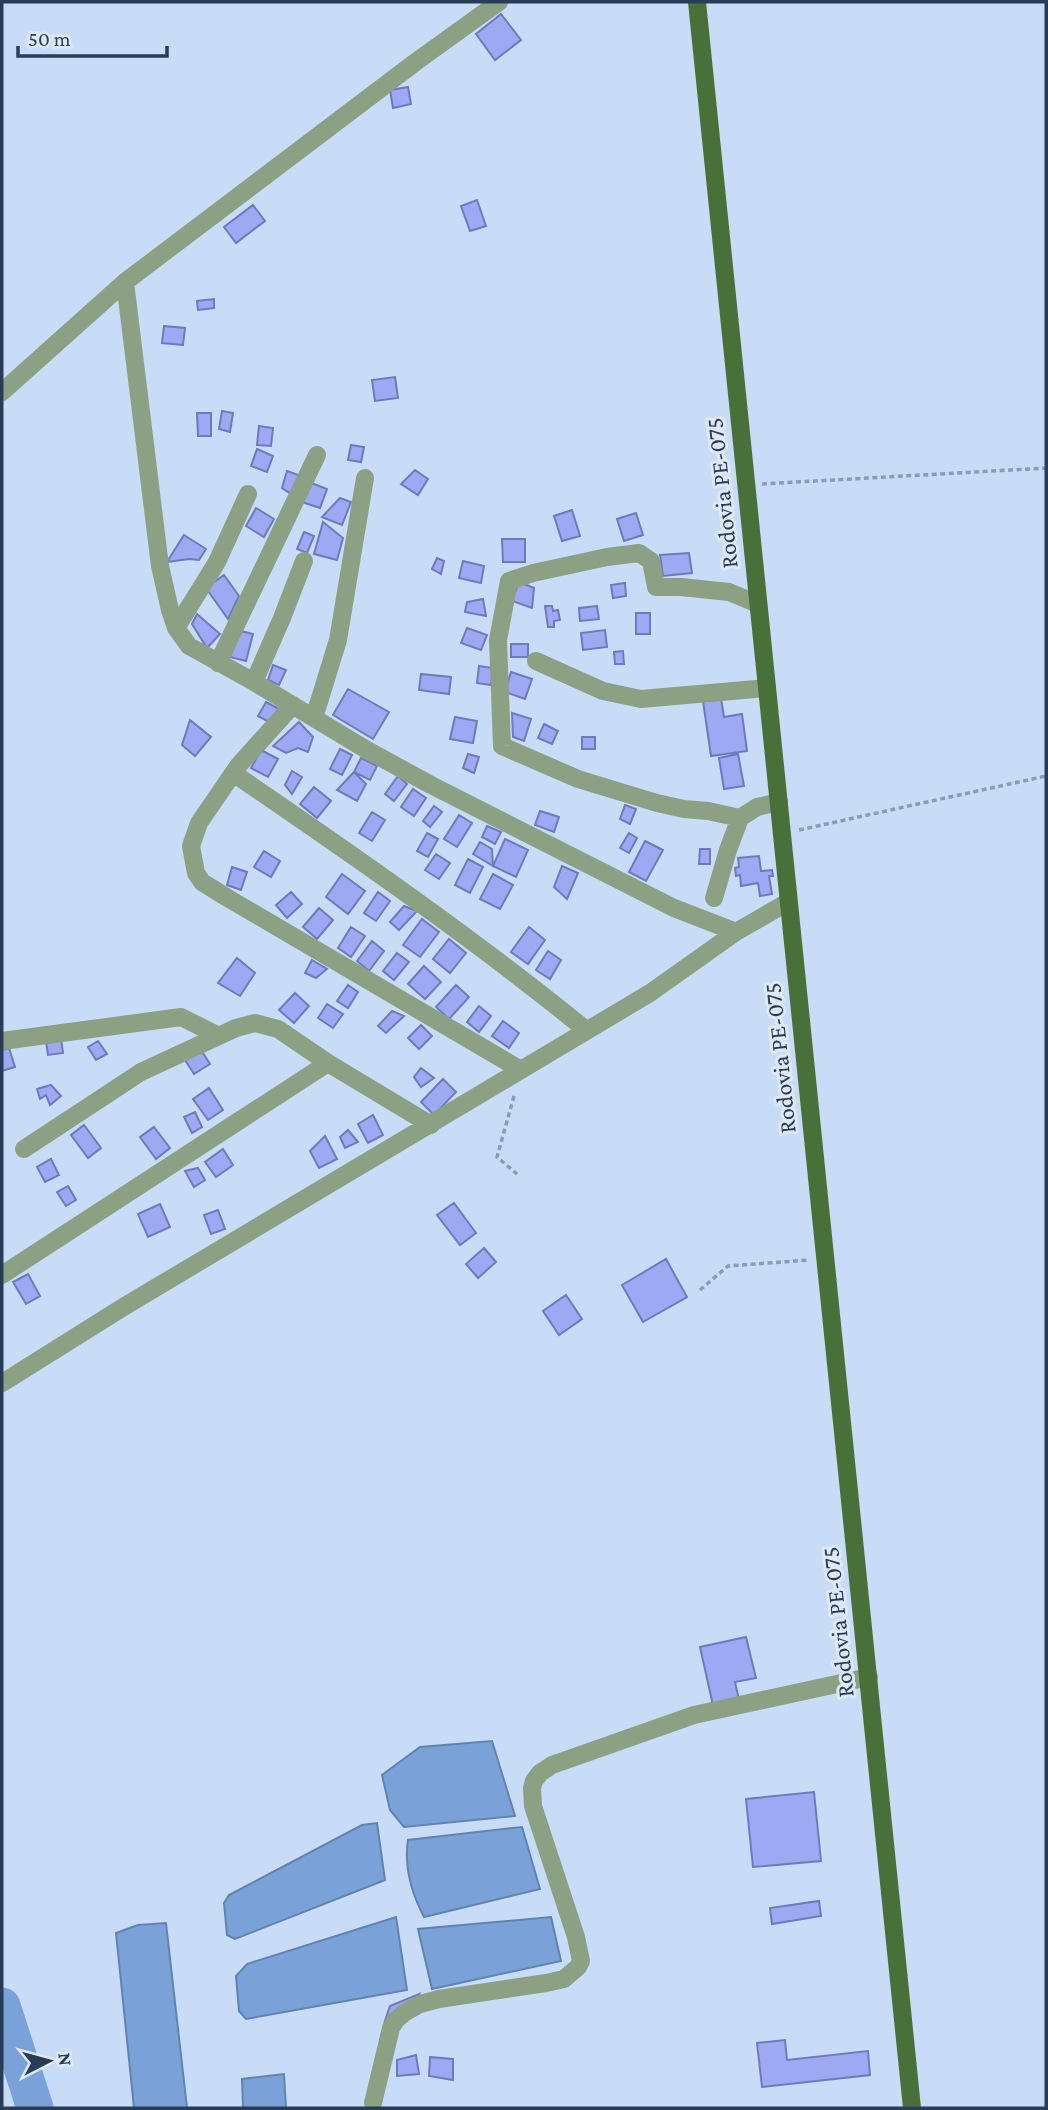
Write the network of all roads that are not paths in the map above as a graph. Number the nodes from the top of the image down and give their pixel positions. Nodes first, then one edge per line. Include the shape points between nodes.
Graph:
1 (499, 2) edge
2 (697, 2) edge
3 (125, 282) junction
4 (2, 392) edge
5 (317, 455) dead end
6 (365, 478) dead end
7 (248, 494) dead end
8 (303, 561) dead end
9 (758, 604) junction
10 (176, 628) junction
11 (536, 661) dead end
12 (219, 663) junction
13 (254, 681) junction
14 (767, 688) junction
15 (293, 705) junction
16 (314, 718) junction
17 (233, 773) junction
18 (779, 802) junction
19 (740, 818) junction
20 (714, 898) dead end
21 (788, 902) junction
22 (736, 933) junction
23 (586, 1030) junction
24 (219, 1036) junction
25 (2, 1041) edge
26 (328, 1063) junction
27 (521, 1070) junction
28 (431, 1125) junction
29 (24, 1149) dead end
30 (2, 1275) edge
31 (2, 1383) edge
32 (869, 1677) junction
33 (373, 2103) dead end
34 (912, 2108) edge

1 - 3 street
2 - 9 main road, Rodovia PE-075
3 - 4 street
3 - 10 street via 160,566
5 - 12 street
6 - 16 street via 338,640
7 - 10 street via 217,562
8 - 13 street
9 - 14 main road, Rodovia PE-075
9 - 19 street via 729,592 656,587 651,561 639,553 607,557 509,581 498,640 502,747 579,779 657,803
10 - 12 street via 189,646
11 - 14 street via 603,691 641,699
12 - 13 street
13 - 15 street
14 - 18 main road, Rodovia PE-075
15 - 16 street
15 - 17 street
16 - 22 street via 431,785 674,908
17 - 23 street via 395,883
17 - 27 street via 199,823 191,846 202,882
18 - 19 street via 757,807
18 - 21 main road, Rodovia PE-075
19 - 20 street
21 - 22 street
21 - 32 main road, Rodovia PE-075
22 - 23 street via 650,993
23 - 27 street
24 - 25 street via 181,1017
24 - 26 street via 255,1023 266,1025
24 - 29 street via 141,1072
26 - 28 street
26 - 30 street
27 - 28 street
28 - 31 street
32 - 33 street via 694,1715 540,1773 532,1788 533,1806 576,1937 578,1967 564,1979 439,1999 404,2013 391,2028
32 - 34 main road, Rodovia PE-075

